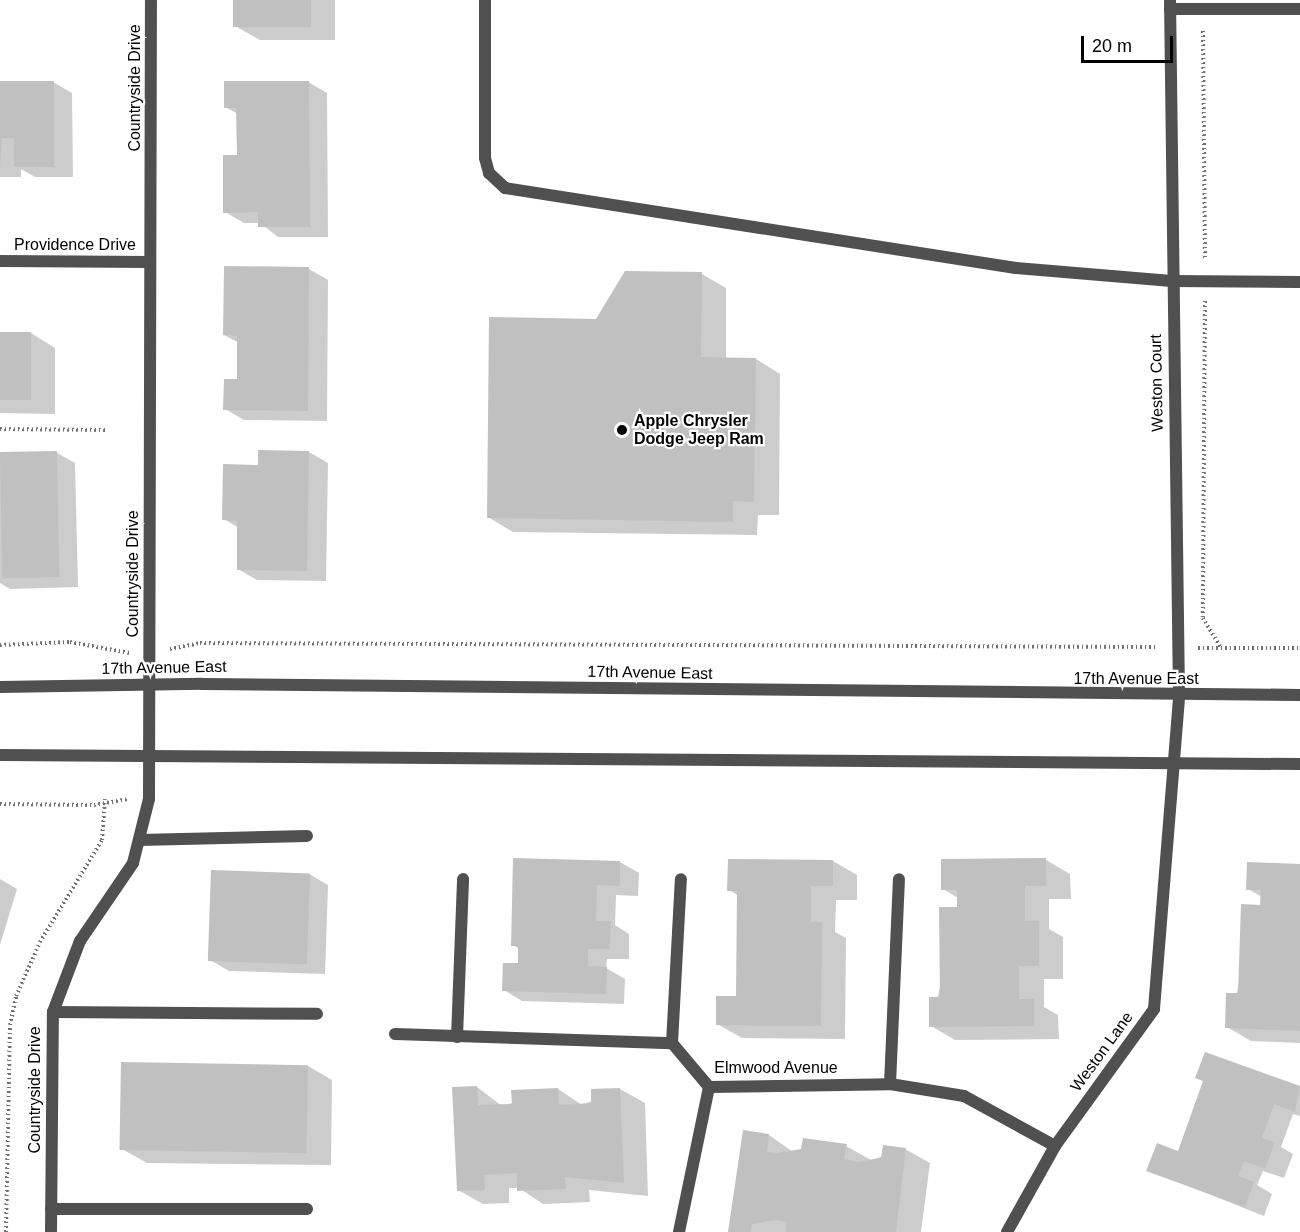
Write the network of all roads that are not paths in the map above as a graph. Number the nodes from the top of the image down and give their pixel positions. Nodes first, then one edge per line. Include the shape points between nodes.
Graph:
1 (151, 0) edge
2 (485, 0) edge
3 (1170, 5) edge
4 (1300, 9) edge
5 (0, 261) edge
6 (150, 262) junction
7 (1171, 281) junction
8 (1300, 282) edge
9 (149, 685) junction
10 (0, 687) edge
11 (1300, 695) edge
12 (1179, 696) junction
13 (0, 755) edge
14 (149, 755) junction
15 (1300, 764) edge
16 (1174, 765) junction
17 (308, 836) dead end
18 (139, 840) junction
19 (463, 879) dead end
20 (681, 879) dead end
21 (899, 879) dead end
22 (52, 1012) junction
23 (317, 1014) dead end
24 (395, 1034) dead end
25 (457, 1037) junction
26 (672, 1043) junction
27 (890, 1084) junction
28 (709, 1087) junction
29 (1055, 1146) junction
30 (51, 1209) junction
31 (308, 1209) dead end
32 (51, 1232) edge
33 (679, 1232) edge
34 (1007, 1232) edge

1 - 6 street, Countryside Drive
2 - 7 street via 485,158 489,173 505,188 1016,268
3 - 4 street
3 - 7 street, Weston Court
5 - 6 street, Providence Drive
6 - 9 street, Countryside Drive
7 - 8 street
7 - 12 street, Weston Court
9 - 10 street, 17th Avenue East
9 - 12 street, 17th Avenue East
9 - 14 street, Countryside Drive
11 - 12 street, 17th Avenue East
12 - 16 street, Weston Court
13 - 14 street
14 - 16 street
14 - 18 street, Countryside Drive via 149,799
15 - 16 street
16 - 29 street, Weston Lane via 1154,1009
17 - 18 street
18 - 22 street, Countryside Drive via 133,863 81,941
19 - 25 street
20 - 26 street
21 - 27 street
22 - 23 street
22 - 30 street, Countryside Drive
24 - 25 street
25 - 26 street
26 - 28 street, Elmwood Avenue
27 - 28 street, Elmwood Avenue
27 - 29 street, Elmwood Avenue via 964,1096
28 - 33 street
29 - 34 street, Weston Lane
30 - 31 street
30 - 32 street, Countryside Drive

